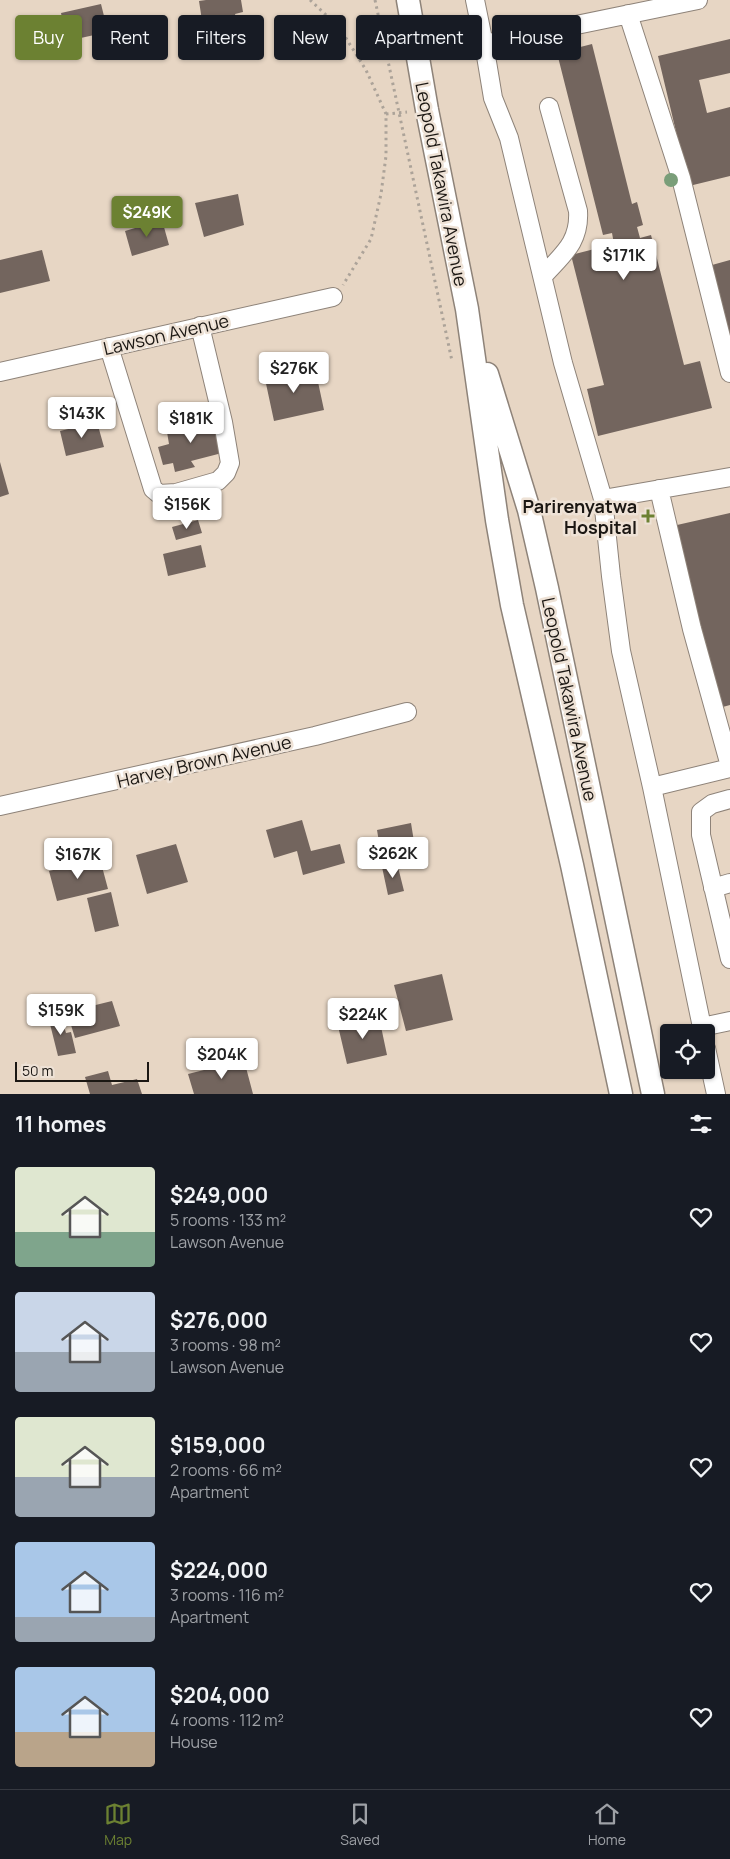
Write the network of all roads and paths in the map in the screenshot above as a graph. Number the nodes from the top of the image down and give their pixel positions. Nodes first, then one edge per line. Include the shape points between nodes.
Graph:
1 (310, 0) edge
2 (408, 0) edge
3 (475, 0) edge
4 (698, 0) edge
5 (679, 3) edge
6 (628, 14) junction
7 (484, 44) junction
8 (549, 107) dead end
9 (544, 275) junction
10 (333, 297) joint
11 (467, 309) junction
12 (200, 326) junction
13 (109, 347) junction
14 (0, 372) edge
15 (730, 373) edge
16 (730, 477) edge
17 (659, 488) junction
18 (603, 499) junction
19 (407, 712) dead end
20 (730, 767) edge
21 (652, 787) junction
22 (730, 799) edge
23 (0, 806) edge
24 (722, 886) edge
25 (727, 929) edge
26 (730, 959) edge
27 (730, 1021) edge
28 (701, 1024) edge
29 (715, 1026) edge
30 (713, 1079) edge
31 (621, 1094) edge
32 (653, 1094) edge
33 (716, 1094) edge

1 - 10 path via 339,27 366,70 386,114 386,156 370,239
2 - 11 main road, Leopold Takawira Avenue
3 - 7 street
4 - 5 street
5 - 6 street
6 - 7 street
6 - 15 street via 681,178
7 - 9 street via 493,98 509,138
8 - 9 street via 579,223 570,248
9 - 18 street via 564,364
10 - 12 street, Lawson Avenue
11 - 31 main road, Leopold Takawira Avenue via 512,605
11 - 32 main road, Leopold Takawira Avenue via 529,510
12 - 13 street, Lawson Avenue
12 - 13 street via 230,463 218,481 176,493 159,494 153,489
13 - 14 street, Lawson Avenue
16 - 17 street
17 - 18 street
17 - 20 street via 692,629
18 - 21 street via 621,651
19 - 23 street, Harvey Brown Avenue via 315,736
20 - 21 street
21 - 28 street
22 - 24 street via 712,804 701,812 701,835
24 - 25 street
25 - 26 street
27 - 29 street
30 - 33 street

